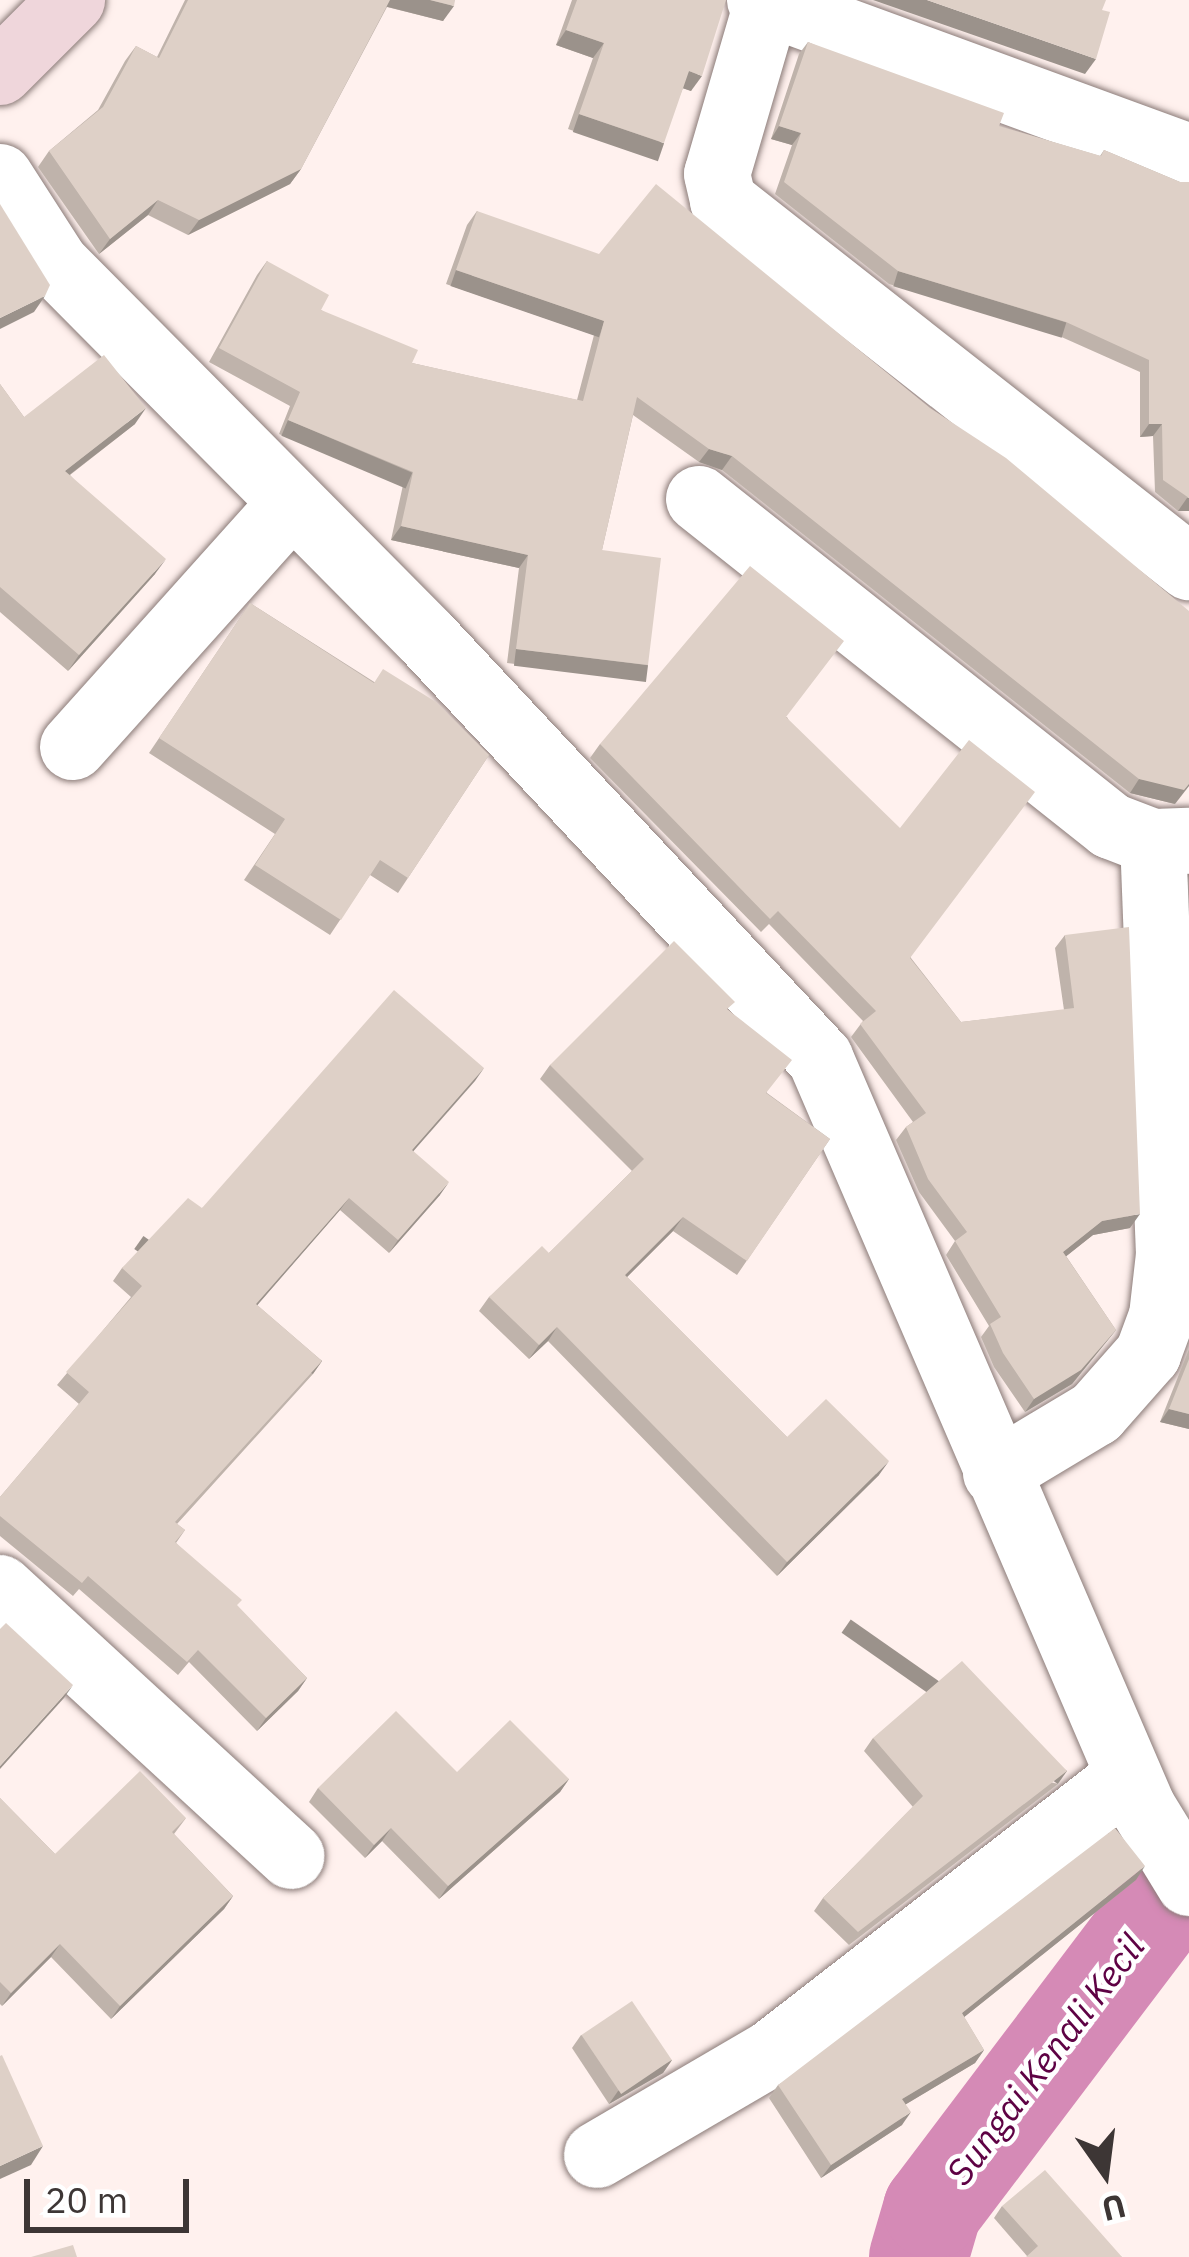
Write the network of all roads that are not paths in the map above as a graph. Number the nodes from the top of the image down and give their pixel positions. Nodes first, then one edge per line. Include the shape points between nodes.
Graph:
1 (73, 0) edge
2 (765, 1) edge
3 (0, 71) edge
4 (1189, 157) edge
5 (0, 177) edge
6 (699, 499) dead end
7 (292, 503) junction
8 (1189, 567) edge
9 (73, 747) dead end
10 (1171, 841) edge
11 (996, 1473) junction
12 (0, 1588) edge
13 (1136, 1792) junction
14 (291, 1856) dead end
15 (1189, 1883) edge
16 (596, 2155) dead end

1 - 3 street
2 - 4 street
2 - 8 street via 717,174 723,201
5 - 7 street via 56,265
6 - 10 street via 1111,826
7 - 9 street
7 - 11 street via 820,1058
10 - 11 street via 1162,1316 1148,1354 1110,1400
11 - 13 street
12 - 14 street
13 - 15 street
13 - 16 street via 773,2051

